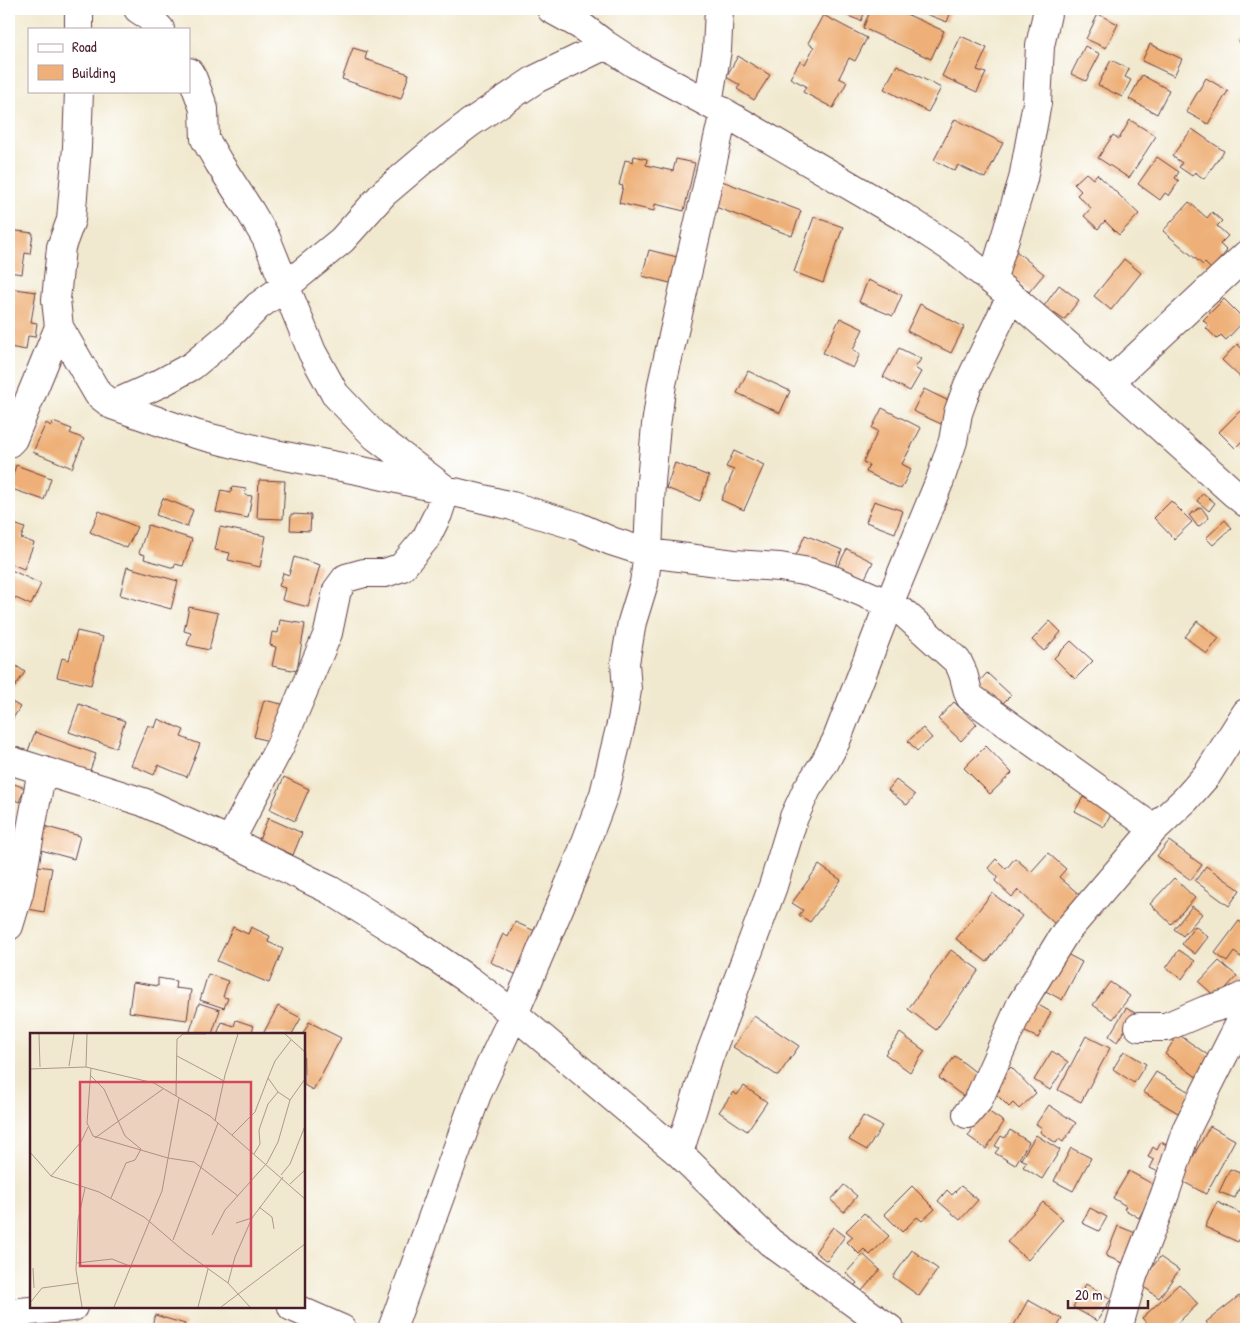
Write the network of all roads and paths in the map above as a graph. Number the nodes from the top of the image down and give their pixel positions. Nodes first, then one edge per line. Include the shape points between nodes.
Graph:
1 (79, 9) edge
2 (138, 9) edge
3 (551, 9) edge
4 (719, 9) edge
5 (1048, 9) edge
6 (79, 28) edge
7 (159, 28) edge
8 (606, 45) junction
9 (190, 74) edge
10 (79, 92) edge
11 (716, 107) junction
12 (1246, 255) edge
13 (286, 286) junction
14 (1001, 288) junction
15 (58, 327) junction
16 (1110, 382) junction
17 (112, 405) junction
18 (9, 443) edge
19 (446, 490) junction
20 (1246, 503) edge
21 (648, 552) junction
22 (889, 604) junction
23 (1246, 714) edge
24 (9, 760) edge
25 (42, 770) junction
26 (1154, 829) junction
27 (230, 841) junction
28 (9, 926) edge
29 (1246, 995) edge
30 (1246, 1011) edge
31 (514, 1014) junction
32 (1139, 1027) dead end
33 (967, 1114) dead end
34 (679, 1153) junction
35 (62, 1308) edge
36 (294, 1308) edge
37 (9, 1313) edge
38 (342, 1329) edge
39 (392, 1329) edge
40 (890, 1329) edge
41 (1118, 1329) edge

1 - 6 street
2 - 7 street
3 - 8 street
4 - 11 street
5 - 14 street via 1040,46 1038,103
8 - 11 street
8 - 13 street via 536,80 437,148 384,193 342,240
9 - 13 street via 204,109 205,139 266,238
10 - 15 street via 71,220 61,247 56,300
11 - 14 street via 902,216 953,249
11 - 21 street via 662,384 651,482
12 - 16 street
13 - 17 street via 258,306 234,332 192,366
13 - 19 street via 312,352 335,394 375,436
14 - 16 street
14 - 22 street via 958,413 940,480
15 - 17 street via 98,394
15 - 18 street
16 - 20 street
17 - 19 street via 204,436 270,453
19 - 21 street via 559,520
19 - 27 street via 426,538 402,567 385,573 364,573 346,578 337,590 328,633 280,746
21 - 22 street via 809,572 836,580
21 - 31 street via 644,583 632,622 622,720 604,794
22 - 26 street via 906,614 957,661 970,696
22 - 34 street via 836,740 794,818 773,886 709,1057
23 - 26 street via 1207,775
24 - 25 street
25 - 27 street via 143,802
25 - 28 street via 19,893
26 - 33 street via 1065,933 1021,1004 978,1101
27 - 31 street via 330,890 407,938
29 - 32 street via 1166,1027
30 - 41 street via 1187,1128 1133,1276
31 - 34 street
31 - 39 street via 477,1094
34 - 40 street via 770,1242
35 - 37 street
36 - 38 street

